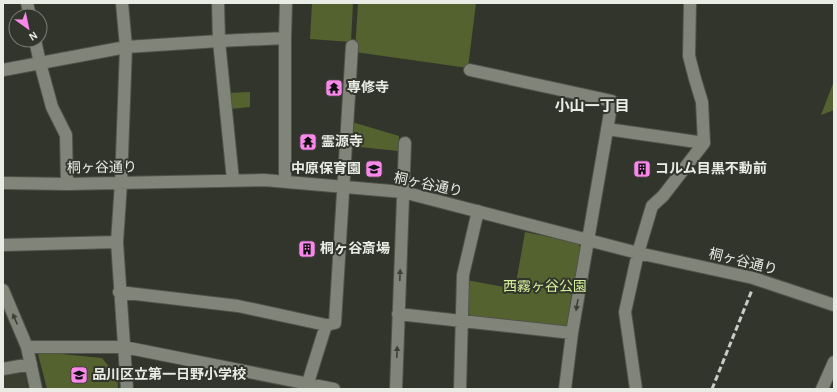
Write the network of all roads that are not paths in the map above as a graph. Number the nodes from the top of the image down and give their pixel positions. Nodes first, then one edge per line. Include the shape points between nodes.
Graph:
1 (122, 3) edge
2 (218, 3) edge
3 (286, 3) edge
4 (690, 3) edge
5 (285, 38) junction
6 (219, 41) junction
7 (352, 46) dead end
8 (126, 47) junction
9 (37, 48) edge
10 (40, 63) junction
11 (3, 70) edge
12 (470, 70) dead end
13 (608, 129) junction
14 (406, 143) dead end
15 (704, 144) junction
16 (233, 180) junction
17 (285, 181) junction
18 (3, 183) edge
19 (121, 183) junction
20 (67, 184) junction
21 (343, 187) junction
22 (403, 192) junction
23 (478, 212) junction
24 (588, 239) junction
25 (117, 242) junction
26 (3, 244) edge
27 (638, 253) junction
28 (3, 290) edge
29 (119, 292) junction
30 (834, 304) edge
31 (398, 314) junction
32 (463, 322) junction
33 (326, 325) junction
34 (572, 333) junction
35 (124, 347) junction
36 (27, 348) junction
37 (834, 362) edge
38 (30, 364) junction
39 (3, 369) edge
40 (307, 387) edge
41 (36, 389) edge
42 (127, 389) edge
43 (334, 389) edge
44 (396, 389) edge
45 (460, 389) edge
46 (565, 389) edge
47 (636, 389) edge
48 (822, 389) edge

1 - 8 street
2 - 6 street
3 - 5 street
4 - 15 street via 689,56 702,102
5 - 6 street
5 - 17 street
6 - 8 street
6 - 16 street
7 - 21 street
8 - 10 street
8 - 19 street
9 - 10 street
10 - 11 street
10 - 20 street via 52,107 66,135
12 - 13 street via 612,101
13 - 15 street
13 - 24 street
14 - 22 street
15 - 27 street via 663,196 652,206
16 - 17 street, 桐ヶ谷通り
16 - 19 street, 桐ヶ谷通り
17 - 21 street, 桐ヶ谷通り
18 - 20 street, 桐ヶ谷通り
19 - 20 street, 桐ヶ谷通り
19 - 25 street
21 - 22 street, 桐ヶ谷通り
21 - 33 street via 335,323
22 - 23 street, 桐ヶ谷通り
31 -> 22 street
23 - 24 street, 桐ヶ谷通り
23 - 32 street via 463,275
24 - 27 street, 桐ヶ谷通り
24 -> 34 street
25 - 26 street
25 - 29 street
27 - 30 street, 桐ヶ谷通り via 753,278
27 - 47 street via 625,312
36 -> 28 street
29 - 33 street via 238,306
29 - 35 street
31 - 32 street
44 -> 31 street
32 - 34 street
32 - 45 street
33 - 40 street
34 - 46 street
35 - 36 street
35 - 40 street
35 - 42 street
36 - 38 street
37 - 48 street
38 - 39 street
38 - 41 street
40 - 43 street

